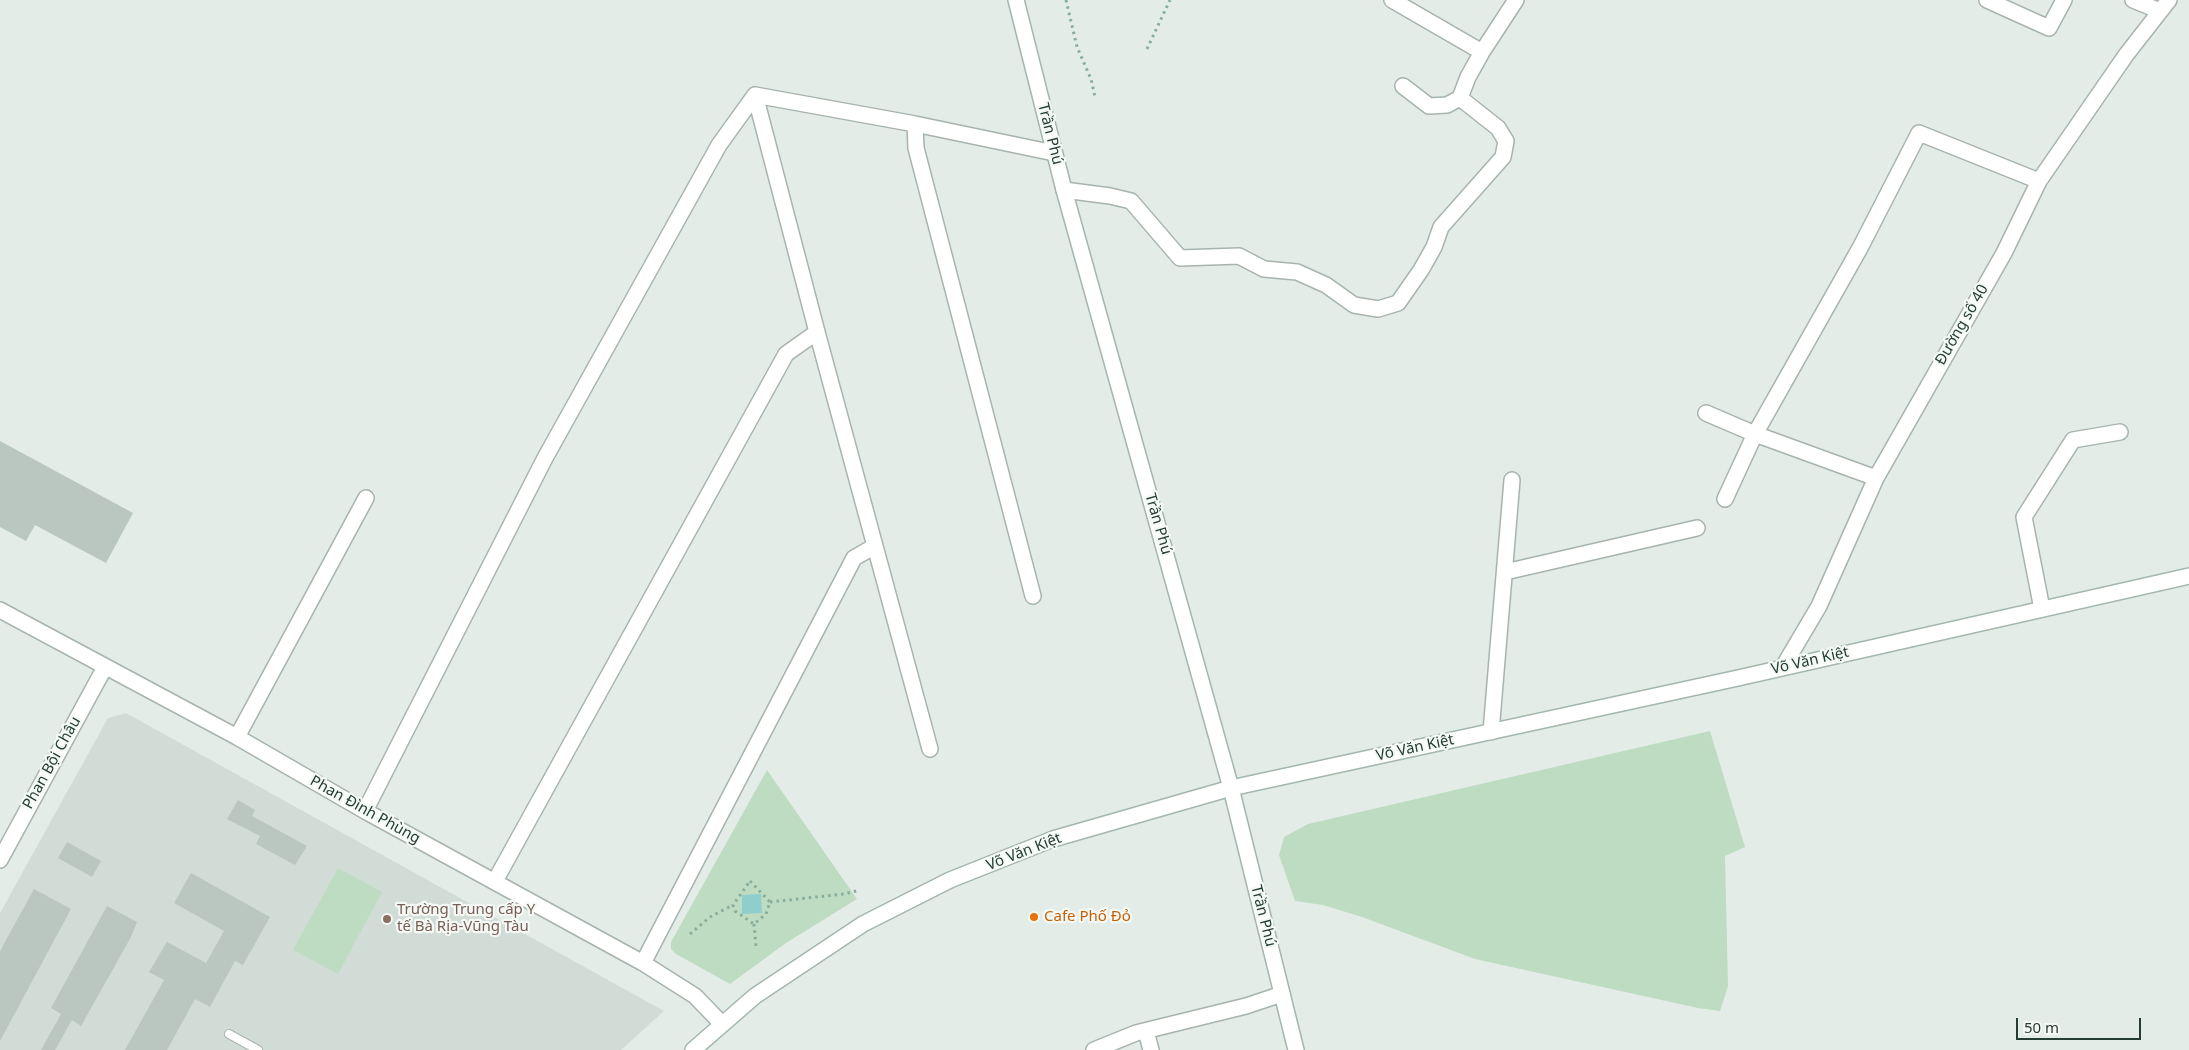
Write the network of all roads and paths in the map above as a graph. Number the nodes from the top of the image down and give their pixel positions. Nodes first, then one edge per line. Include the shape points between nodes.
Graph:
1 (1016, 0) edge
2 (1066, 0) edge
3 (1170, 0) edge
4 (1392, 0) edge
5 (1516, 0) edge
6 (1987, 0) edge
7 (2064, 0) edge
8 (2133, 0) edge
9 (2165, 6) edge
10 (1146, 48) dead end
11 (1482, 52) junction
12 (1403, 86) dead end
13 (755, 95) junction
14 (1095, 97) dead end
15 (1460, 98) junction
16 (915, 124) junction
17 (1054, 153) junction
18 (2039, 182) junction
19 (1064, 190) junction
20 (817, 332) junction
21 (1706, 412) dead end
22 (2120, 432) dead end
23 (1755, 434) junction
24 (1876, 478) junction
25 (1512, 480) dead end
26 (366, 498) dead end
27 (1725, 499) dead end
28 (1697, 528) dead end
29 (875, 546) junction
30 (1505, 572) junction
31 (2189, 576) edge
32 (1032, 596) dead end
33 (2042, 609) junction
34 (0, 610) edge
35 (1783, 666) junction
36 (105, 667) junction
37 (1491, 732) junction
38 (237, 738) junction
39 (930, 749) dead end
40 (1231, 788) junction
41 (365, 811) junction
42 (0, 860) edge
43 (495, 881) junction
44 (860, 890) dead end
45 (770, 902) junction
46 (733, 905) junction
47 (754, 924) junction
48 (690, 934) dead end
49 (756, 946) dead end
50 (643, 963) junction
51 (1282, 994) junction
52 (722, 1024) junction
53 (1146, 1031) junction
54 (229, 1034) dead end
55 (258, 1050) edge
56 (693, 1050) edge
57 (1094, 1050) edge
58 (1151, 1050) edge
59 (1296, 1050) edge

1 - 17 street, Trần Phú
2 - 14 path via 1077,47 1092,79
3 - 10 path
4 - 11 street
5 - 11 street
6 - 7 street via 2049,28
8 - 9 street
9 - 18 street, Đường số 40 via 2126,55
11 - 15 street
12 - 15 street via 1429,106 1447,105
13 - 16 street
13 - 20 street
13 - 41 street via 719,145 545,458
15 - 19 street via 1498,128 1506,141 1503,157 1441,228 1421,270 1398,302 1378,309 1354,305 1326,285 1297,272 1264,269 1239,256 1180,258 1132,201
16 - 17 street
16 - 32 street via 916,148
17 - 19 street, Trần Phú
18 - 23 street via 1919,133 1860,248
18 - 24 street, Đường số 40 via 2004,253
19 - 40 street, Trần Phú
20 - 29 street
20 - 43 street via 786,354
21 - 23 street
22 - 33 street via 2073,440 2024,517
23 - 24 street
23 - 27 street
24 - 35 street, Đường số 40 via 1819,606
25 - 30 street
26 - 38 street
28 - 30 street
29 - 39 street
29 - 50 street via 854,558
30 - 37 street
31 - 33 street, Võ Văn Kiệt
33 - 35 street, Võ Văn Kiệt
34 - 36 street, Phan Đình Phùng
35 - 37 street, Võ Văn Kiệt
36 - 38 street, Phan Đình Phùng
36 - 42 street, Phan Bội Châu
37 - 40 street, Võ Văn Kiệt
38 - 41 street, Phan Đình Phùng
40 - 51 street, Trần Phú
40 - 52 street, Võ Văn Kiệt via 1053,839 950,880 863,924 754,996
41 - 43 street, Phan Đình Phùng
43 - 50 street, Phan Đình Phùng
44 - 45 path
45 - 46 path via 750,882
45 - 47 path via 766,914
46 - 47 path via 735,911
46 - 48 path via 710,917
47 - 49 path
50 - 52 street, Phan Đình Phùng via 695,996
51 - 53 street
51 - 59 street, Trần Phú
52 - 56 street, Võ Văn Kiệt
53 - 57 street
53 - 58 street
54 - 55 lane

